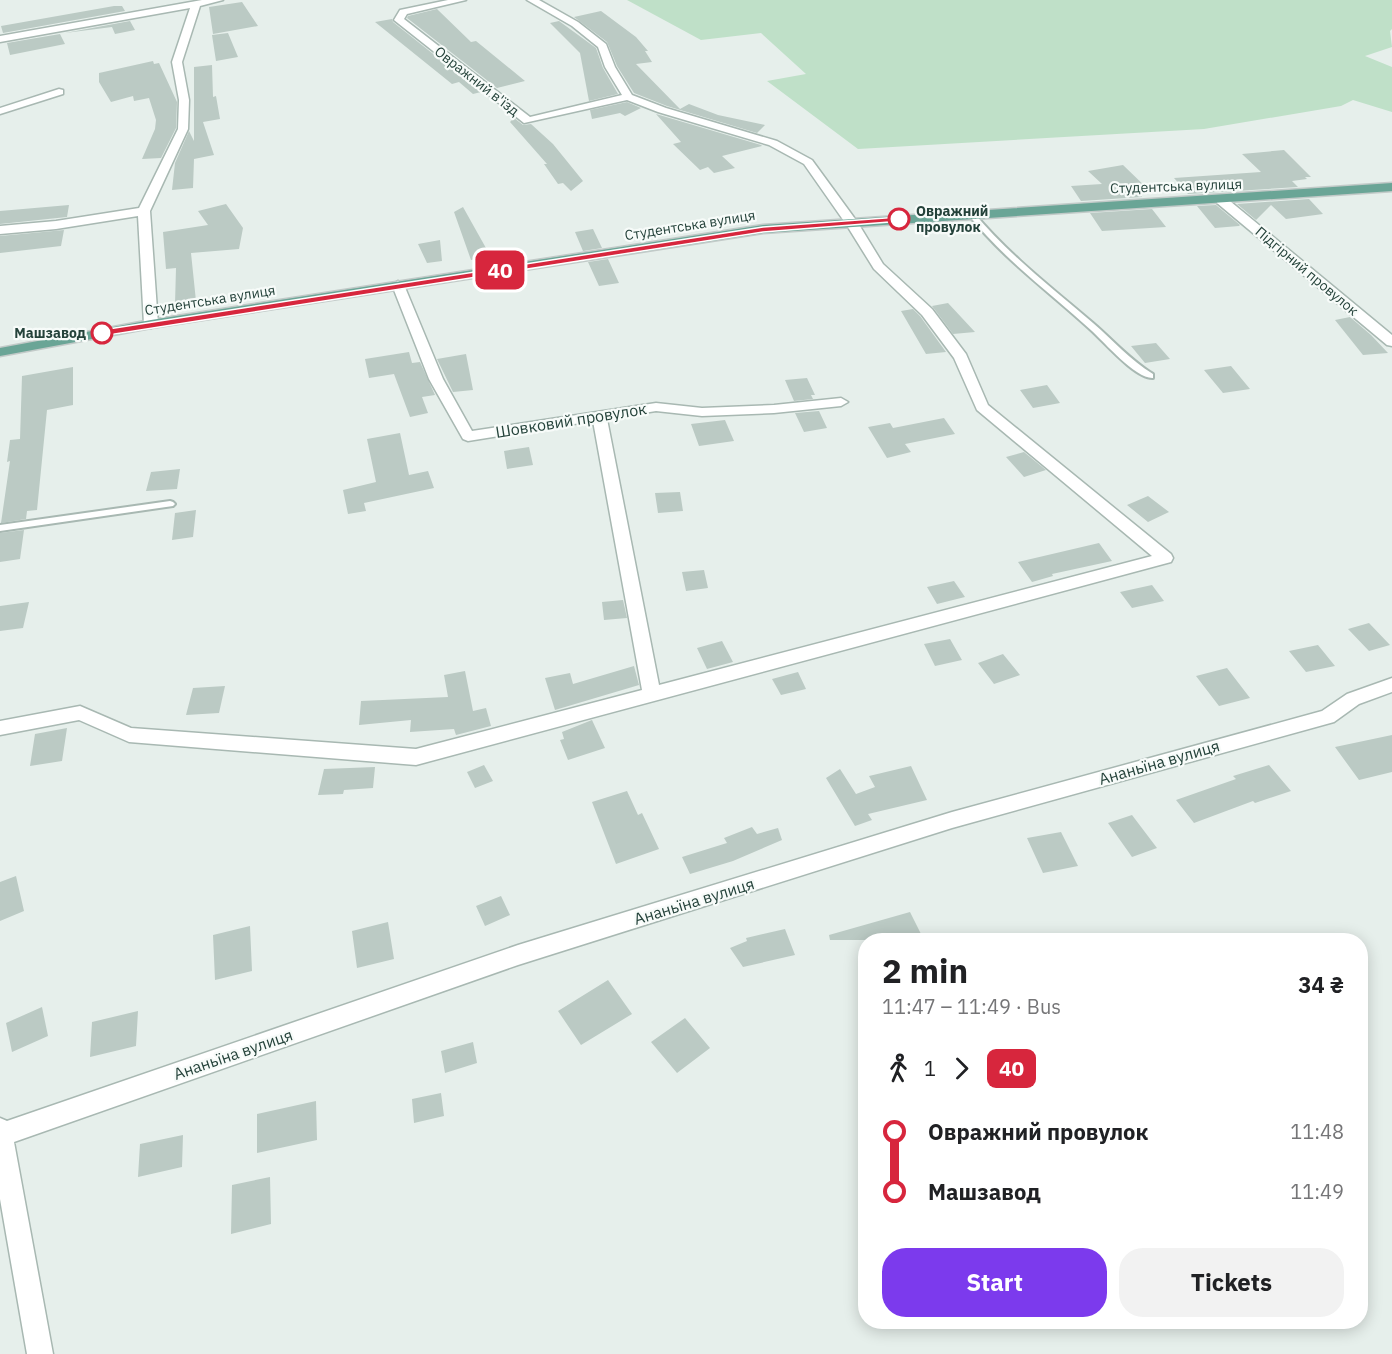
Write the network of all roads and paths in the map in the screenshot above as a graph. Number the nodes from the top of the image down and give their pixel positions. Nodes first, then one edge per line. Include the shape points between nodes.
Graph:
1 (218, 0) edge
2 (461, 0) edge
3 (532, 0) edge
4 (196, 4) junction
5 (0, 39) edge
6 (59, 92) dead end
7 (628, 97) junction
8 (0, 111) edge
9 (1392, 187) edge
10 (1221, 200) junction
11 (144, 212) junction
12 (972, 214) junction
13 (852, 223) junction
14 (0, 230) edge
15 (398, 285) junction
16 (151, 324) junction
17 (1392, 342) edge
18 (0, 352) edge
19 (1150, 376) dead end
20 (842, 402) dead end
21 (599, 416) junction
22 (170, 504) dead end
23 (0, 528) edge
24 (1392, 685) edge
25 (652, 694) junction
26 (0, 728) edge
27 (1, 1133) edge
28 (40, 1354) edge

1 - 4 street
2 - 7 street, Овражний в'їзд via 403,12 399,20 528,121
3 - 7 street via 603,46
4 - 5 street
4 - 11 street via 177,62 184,100 183,129
6 - 8 street
7 - 13 street via 773,142 808,162
9 - 10 main road, Студентська вулиця
10 - 12 main road, Студентська вулиця
10 - 17 street, Підгірний провулок
11 - 14 street
11 - 16 street
12 - 13 main road, Студентська вулиця
12 - 19 lane via 994,243 1089,323 1136,369
13 - 15 main road, Студентська вулиця via 763,229
13 - 25 street via 878,266 927,312 961,357 982,406 1165,558
15 - 16 main road, Студентська вулиця
15 - 21 street, Шовковий провулок via 436,379 468,436
16 - 18 main road, Студентська вулиця
20 - 21 street, Шовковий провулок via 702,412 656,407
21 - 25 street
22 - 23 lane
24 - 27 street, Ананьїна вулиця via 1353,699 1327,717 952,820 518,955
25 - 26 street via 416,757 129,735 80,713
27 - 28 street

